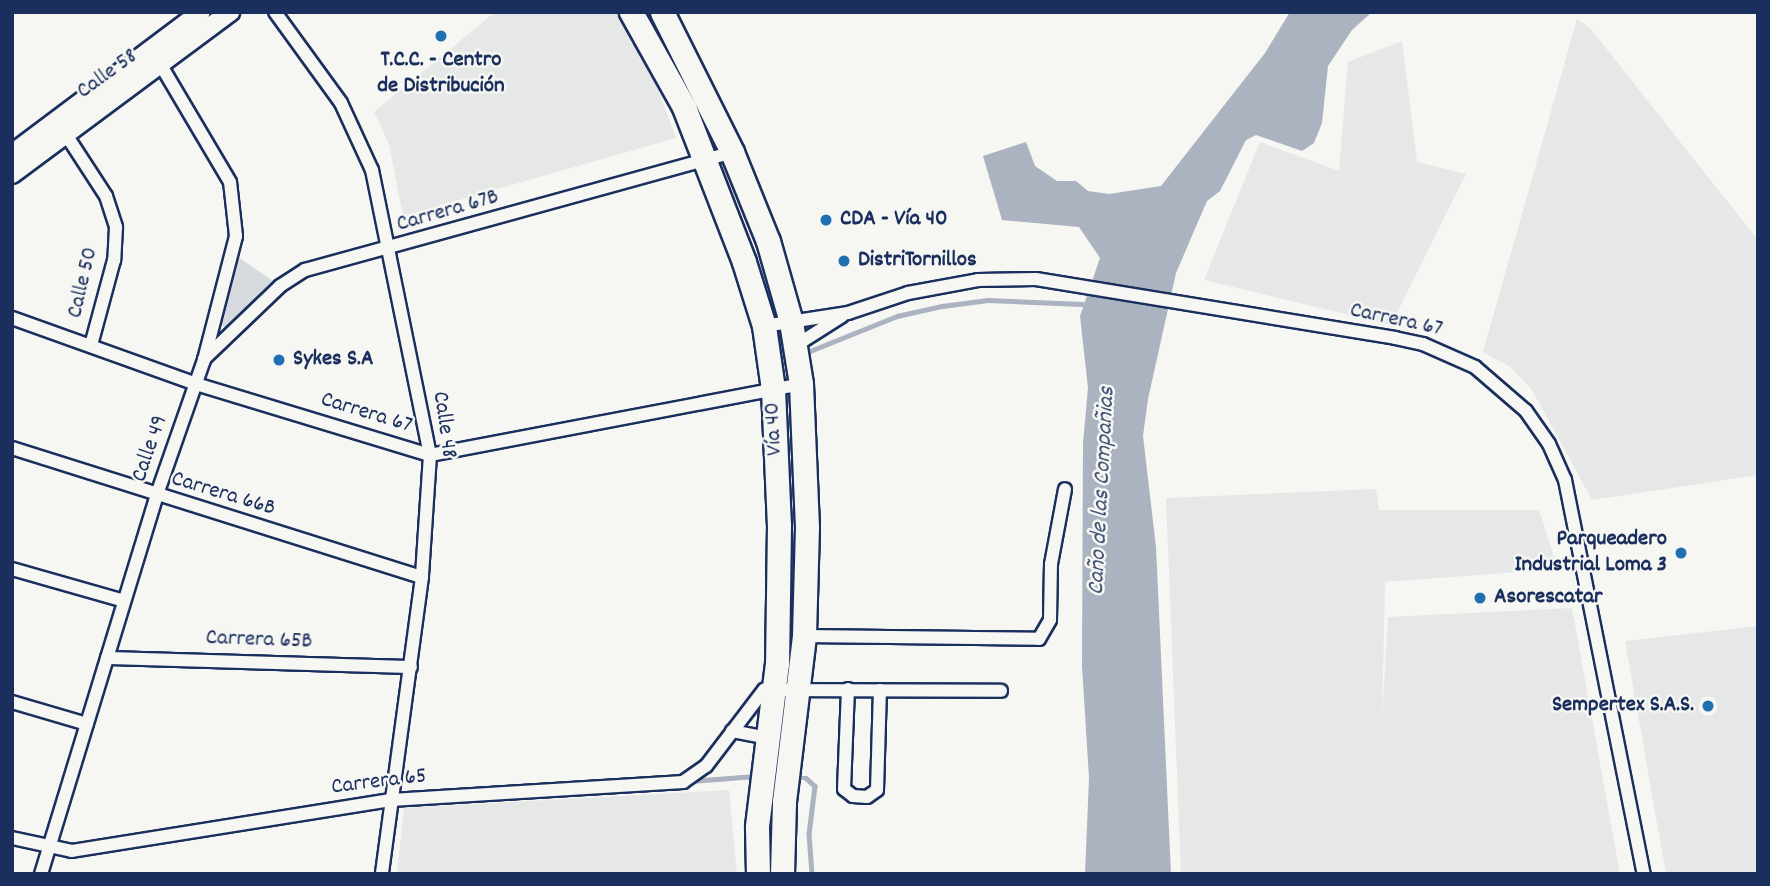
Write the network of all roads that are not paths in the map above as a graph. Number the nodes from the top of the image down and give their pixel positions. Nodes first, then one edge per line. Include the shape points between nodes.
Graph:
1 (201, 12) edge
2 (230, 12) edge
3 (275, 12) edge
4 (631, 12) edge
5 (662, 12) edge
6 (157, 59) junction
7 (62, 128) junction
8 (732, 152) junction
9 (12, 154) edge
10 (705, 159) junction
11 (12, 174) edge
12 (390, 250) junction
13 (848, 313) junction
14 (12, 318) edge
15 (791, 322) junction
16 (764, 326) junction
17 (91, 345) junction
18 (795, 346) junction
19 (204, 360) junction
20 (196, 384) junction
21 (801, 384) junction
22 (772, 389) junction
23 (12, 449) edge
24 (430, 455) junction
25 (1065, 489) dead end
26 (156, 497) junction
27 (12, 569) edge
28 (422, 577) junction
29 (124, 601) junction
30 (804, 636) junction
31 (107, 658) junction
32 (411, 667) junction
33 (775, 687) junction
34 (800, 688) junction
35 (848, 689) junction
36 (880, 690) junction
37 (1001, 691) dead end
38 (12, 702) edge
39 (87, 724) junction
40 (732, 732) junction
41 (776, 741) junction
42 (391, 800) junction
43 (773, 801) junction
44 (12, 838) edge
45 (48, 849) junction
46 (41, 874) edge
47 (382, 874) edge
48 (758, 874) edge
49 (782, 874) edge
50 (1644, 874) edge

1 - 6 street, Calle 58
2 - 6 street, Calle 58
3 - 12 street, Calle 48 via 341,103 360,138
4 - 10 highway, Vía 40 via 666,71
5 - 8 highway, Vía 40
6 - 7 street, Calle 58
6 - 19 street, Calle 49 via 230,182 237,211 236,236
7 - 9 street, Calle 58
7 - 11 street, Calle 58
7 - 17 street, Calle 50 via 106,196 116,227 114,260
8 - 10 street, Carrera 67B
8 - 15 highway, Vía 40 via 768,241
10 - 12 street, Carrera 67B
10 - 16 highway, Vía 40
12 - 19 street, Carrera 67B via 357,254 296,275
12 - 24 street, Calle 48
13 - 15 street, Carrera 67
13 - 18 street, Carrera 67
13 - 50 street, Carrera 67 via 908,293 978,281 1073,282 1423,344 1475,367 1526,411 1549,444 1565,480
14 - 17 street, Carrera 67
15 - 16 street, Carrera 67
15 - 18 highway, Vía 40
16 - 22 highway, Vía 40
17 - 20 street, Carrera 67
18 - 21 highway, Vía 40
19 - 20 street, Calle 49
20 - 24 street, Carrera 67
20 - 26 street, Calle 49
21 - 22 street, Carrera 67
21 - 30 highway, Vía 40 via 807,527
22 - 24 street, Carrera 67
22 - 33 highway, Vía 40 via 779,525
23 - 26 street, Carrera 66B
24 - 28 street, Calle 48
25 - 30 street via 1051,564 1050,620 1039,639
26 - 28 street, Carrera 66B
26 - 29 street, Calle 49
27 - 29 street
28 - 32 street, Calle 48
29 - 31 street, Calle 49
30 - 34 highway, Vía 40
31 - 32 street, Carrera 65B
31 - 39 street, Calle 49
32 - 42 street, Calle 48
33 - 34 street
33 - 40 street, Carrera 65 via 757,696
33 - 41 highway, Vía 40
34 - 35 street
34 - 41 highway, Vía 40
35 - 36 street
35 - 36 street via 844,789 853,796 867,797 877,790
36 - 37 street
38 - 39 street
39 - 45 street, Calle 49
40 - 41 street
40 - 42 street, Carrera 65 via 706,766 683,782
41 - 43 highway, Vía 40
42 - 45 street, Carrera 65 via 72,850
42 - 47 street, Calle 48
43 - 48 highway, Vía 40
43 - 49 highway, Vía 40
44 - 45 street, Carrera 65
45 - 46 street, Calle 49

